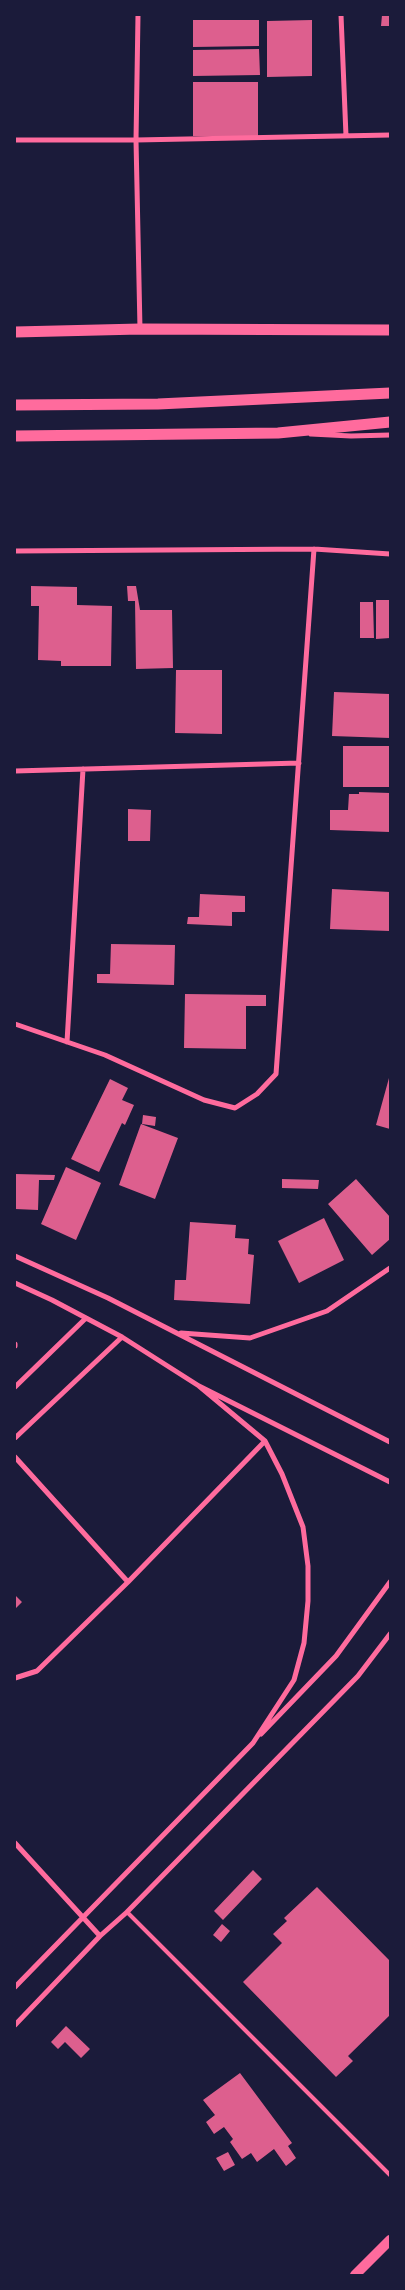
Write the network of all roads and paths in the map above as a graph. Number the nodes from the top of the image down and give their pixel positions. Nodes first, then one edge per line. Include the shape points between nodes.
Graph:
1 (138, 15) edge
2 (341, 15) edge
3 (346, 136) junction
4 (390, 136) edge
5 (15, 140) edge
6 (136, 140) junction
7 (140, 329) junction
8 (390, 330) edge
9 (15, 332) edge
10 (390, 393) edge
11 (15, 406) edge
12 (390, 422) edge
13 (278, 433) junction
14 (390, 435) edge
15 (15, 436) edge
16 (314, 549) junction
17 (15, 551) edge
18 (390, 554) edge
19 (299, 763) junction
20 (83, 769) junction
21 (15, 771) edge
22 (15, 1024) edge
23 (67, 1042) junction
24 (15, 1256) edge
25 (390, 1268) edge
26 (15, 1283) edge
27 (86, 1318) junction
28 (178, 1333) junction
29 (122, 1337) junction
30 (199, 1386) junction
31 (15, 1387) edge
32 (15, 1438) edge
33 (265, 1440) junction
34 (390, 1442) edge
35 (15, 1457) edge
36 (390, 1482) edge
37 (128, 1582) junction
38 (390, 1582) edge
39 (390, 1634) edge
40 (15, 1678) edge
41 (253, 1743) junction
42 (15, 1843) edge
43 (127, 1912) junction
44 (83, 1916) junction
45 (100, 1936) junction
46 (15, 1987) edge
47 (15, 2026) edge
48 (390, 2174) edge
49 (390, 2240) edge
50 (355, 2275) edge

1 - 6 street
2 - 3 street
3 - 4 street
3 - 6 street
5 - 6 street
6 - 7 street
7 - 8 main road
7 - 9 main road
10 - 11 main road via 158,404
12 - 13 main road
13 - 14 street
13 - 15 main road
16 - 17 street
16 - 18 street
16 - 19 street
19 - 20 street
19 - 23 street via 276,1074 257,1094 235,1108 204,1100 105,1055
20 - 21 street
20 - 23 street
22 - 23 street
24 - 28 street
25 - 28 street via 327,1311 250,1338
26 - 27 street
27 - 29 street
27 - 31 street
28 - 34 street
29 - 30 street
29 - 32 street
30 - 33 street
30 - 36 street
33 - 37 street
33 - 41 street via 303,1527 308,1602 304,1643 294,1680
35 - 37 street
37 - 40 street via 37,1671
38 - 41 street via 336,1656
39 - 43 street via 358,1676
41 - 44 street
42 - 44 street
43 - 45 street
43 - 48 lane
44 - 45 street
44 - 46 street
45 - 47 street
49 - 50 main road

